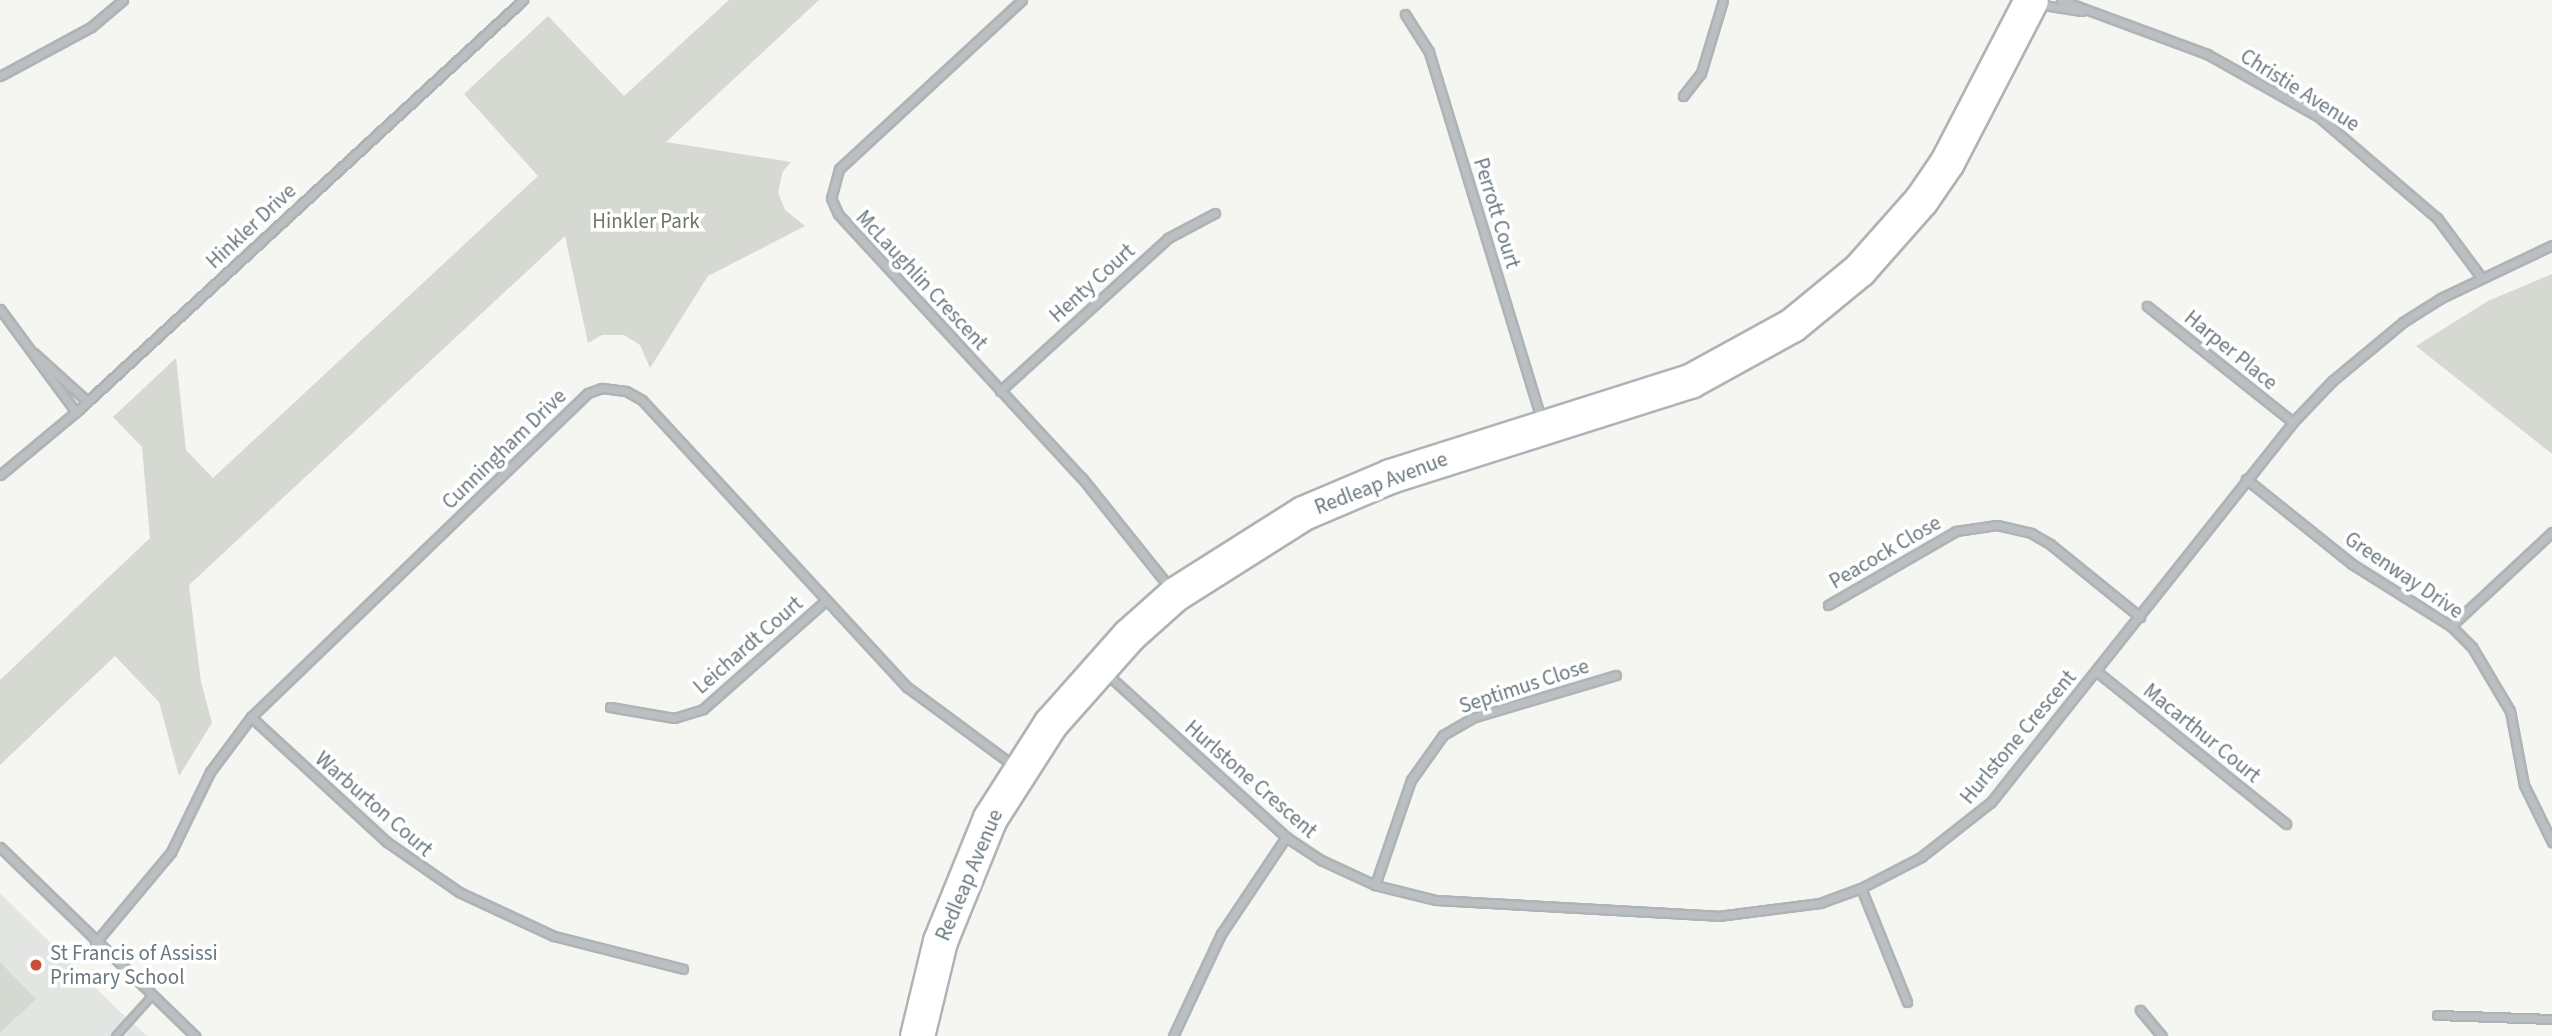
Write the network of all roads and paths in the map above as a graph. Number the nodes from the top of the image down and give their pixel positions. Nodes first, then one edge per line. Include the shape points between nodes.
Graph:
1 (123, 0) edge
2 (523, 0) edge
3 (1022, 0) edge
4 (1723, 0) edge
5 (2031, 1) edge
6 (2096, 13) junction
7 (1405, 14) dead end
8 (0, 76) edge
9 (1683, 96) dead end
10 (1215, 213) dead end
11 (2552, 245) edge
12 (2481, 276) junction
13 (2147, 306) dead end
14 (0, 309) edge
15 (23, 343) junction
16 (1000, 391) junction
17 (86, 401) junction
18 (76, 412) junction
19 (2292, 422) junction
20 (1545, 428) junction
21 (0, 475) edge
22 (2246, 479) junction
23 (2552, 532) edge
24 (1175, 594) junction
25 (826, 600) junction
26 (1828, 605) dead end
27 (2140, 617) junction
28 (2451, 626) junction
29 (1098, 666) junction
30 (2096, 671) junction
31 (1616, 675) dead end
32 (610, 707) dead end
33 (251, 717) junction
34 (1019, 769) junction
35 (2286, 824) dead end
36 (1286, 837) junction
37 (2552, 842) edge
38 (0, 847) edge
39 (1374, 885) junction
40 (1861, 888) junction
41 (95, 943) junction
42 (683, 969) dead end
43 (151, 996) junction
44 (1907, 1002) dead end
45 (2140, 1010) dead end
46 (2437, 1015) dead end
47 (2552, 1019) edge
48 (115, 1036) edge
49 (195, 1036) edge
50 (917, 1036) edge
51 (1173, 1036) edge
52 (2162, 1036) edge

1 - 8 street via 90,27
2 - 17 street, Hinkler Drive
3 - 16 street, McLaughlin Crescent via 847,161 831,188 838,214
4 - 9 street via 1708,57
5 - 6 street, Christie Avenue
5 - 6 street, Christie Avenue
5 - 20 street, Redleap Avenue via 1993,44 1987,83 1947,162 1921,200 1892,237 1827,299 1754,349 1690,381
6 - 12 street, Christie Avenue via 2207,54 2319,117 2429,210
7 - 20 street, Perrott Court via 1429,52
10 - 16 street, Henty Court via 1168,238
11 - 12 street, Hurlstone Crescent
12 - 19 street, Hurlstone Crescent via 2403,322
13 - 19 street, Harper Place
14 - 15 street
15 - 17 street
15 - 18 street
16 - 24 street, McLaughlin Crescent via 1096,495
17 - 18 street, Hinkler Drive
18 - 21 street, Hinkler Drive
19 - 22 street, Hurlstone Crescent
20 - 24 street, Redleap Avenue via 1338,496 1263,534
22 - 27 street, Hurlstone Crescent
22 - 28 street, Greenway Drive via 2373,580
23 - 28 street
24 - 29 street, Redleap Avenue
25 - 32 street, Leichardt Court via 703,709 674,718
25 - 33 street, Cunningham Drive via 642,400 626,391 602,388 588,393
25 - 34 street, Cunningham Drive via 907,687
26 - 27 street, Peacock Close via 1956,531 1997,524 2031,533 2050,544
27 - 30 street, Hurlstone Crescent
28 - 37 street, Greenway Drive via 2472,647 2500,689 2513,723 2524,785
29 - 34 street, Redleap Avenue
29 - 36 street, Hurlstone Crescent
30 - 35 street, Macarthur Court
30 - 40 street, Hurlstone Crescent via 2012,777 1971,820 1921,857
31 - 39 street, Septimus Close via 1472,718 1443,735 1411,780
33 - 41 street, Cunningham Drive via 210,772 171,852
33 - 42 street, Warburton Court via 378,835 459,892 554,936
34 - 50 street, Redleap Avenue via 990,818 953,900
36 - 39 street, Hurlstone Crescent
36 - 51 street via 1221,934
38 - 41 street
39 - 40 street, Hurlstone Crescent via 1436,900 1718,916 1786,910
40 - 44 street
41 - 43 street
43 - 48 lane
43 - 49 street
45 - 52 street
46 - 47 street

